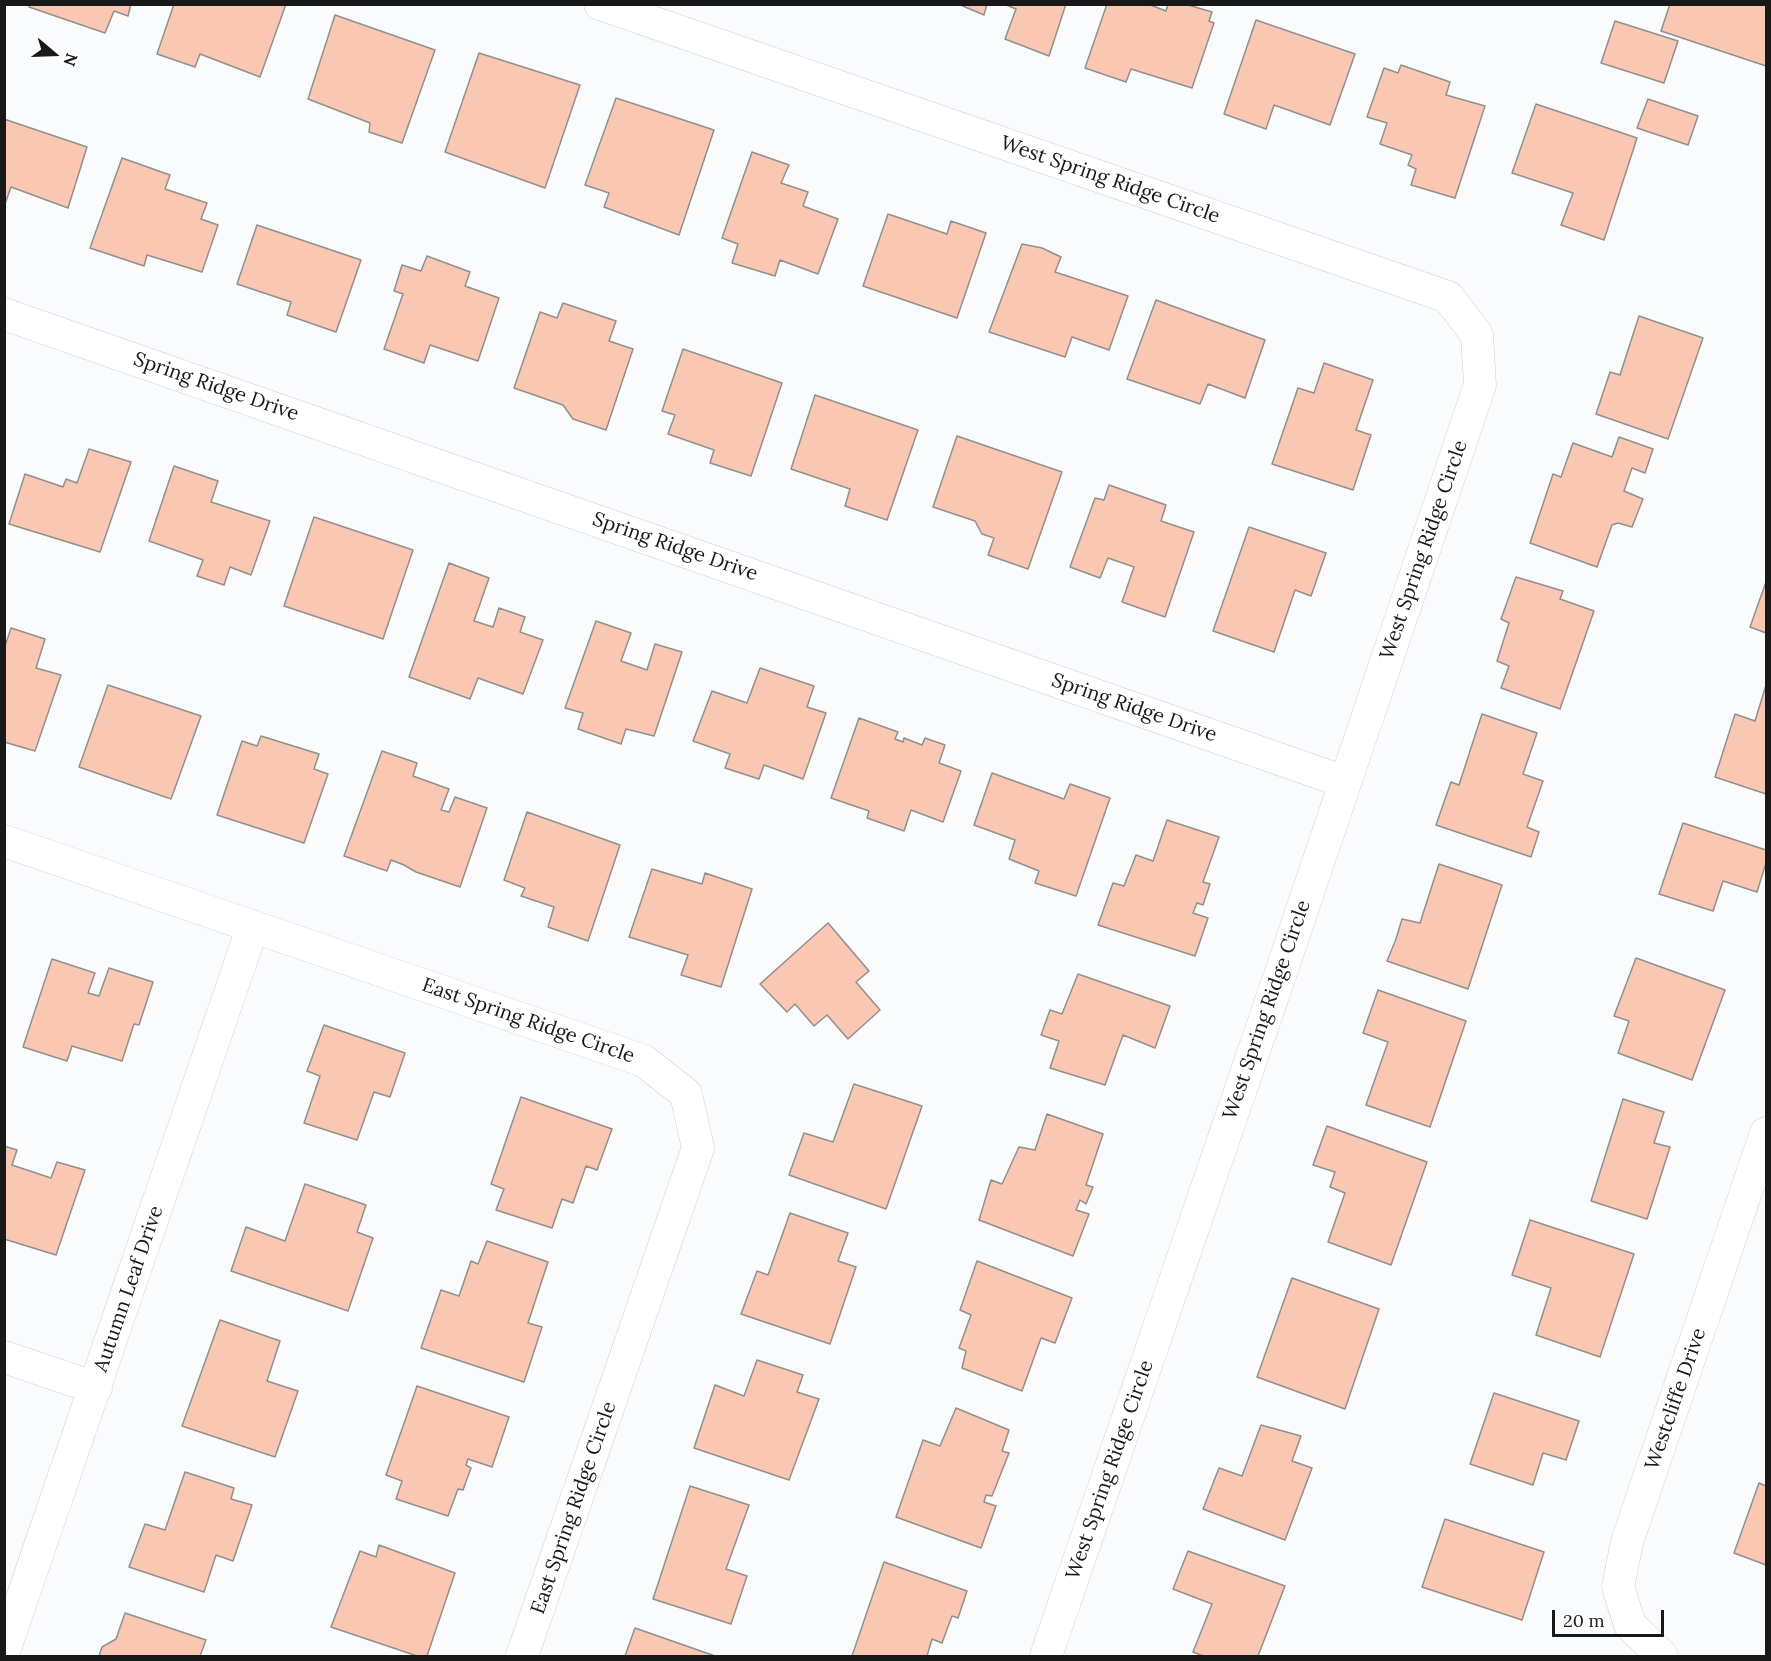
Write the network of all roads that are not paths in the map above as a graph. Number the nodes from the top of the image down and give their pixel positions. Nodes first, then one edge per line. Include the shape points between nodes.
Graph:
1 (600, 4) edge
2 (4, 314) edge
3 (1345, 782) junction
4 (4, 841) edge
5 (253, 926) junction
6 (1767, 1132) edge
7 (4, 1357) edge
8 (96, 1388) junction
9 (4, 1651) edge
10 (522, 1656) edge
11 (1046, 1656) edge
12 (1662, 1656) edge

1 - 3 street, West Spring Ridge Circle via 1448,297 1477,335 1480,385
2 - 3 street, Spring Ridge Drive
3 - 11 street, West Spring Ridge Circle
4 - 5 street, East Spring Ridge Circle
5 - 8 street, Autumn Leaf Drive
5 - 10 street, East Spring Ridge Circle via 644,1061 686,1094 698,1148
6 - 12 street, Westcliffe Drive via 1627,1542 1618,1587 1630,1625
7 - 8 street
8 - 9 street, Autumn Leaf Drive

